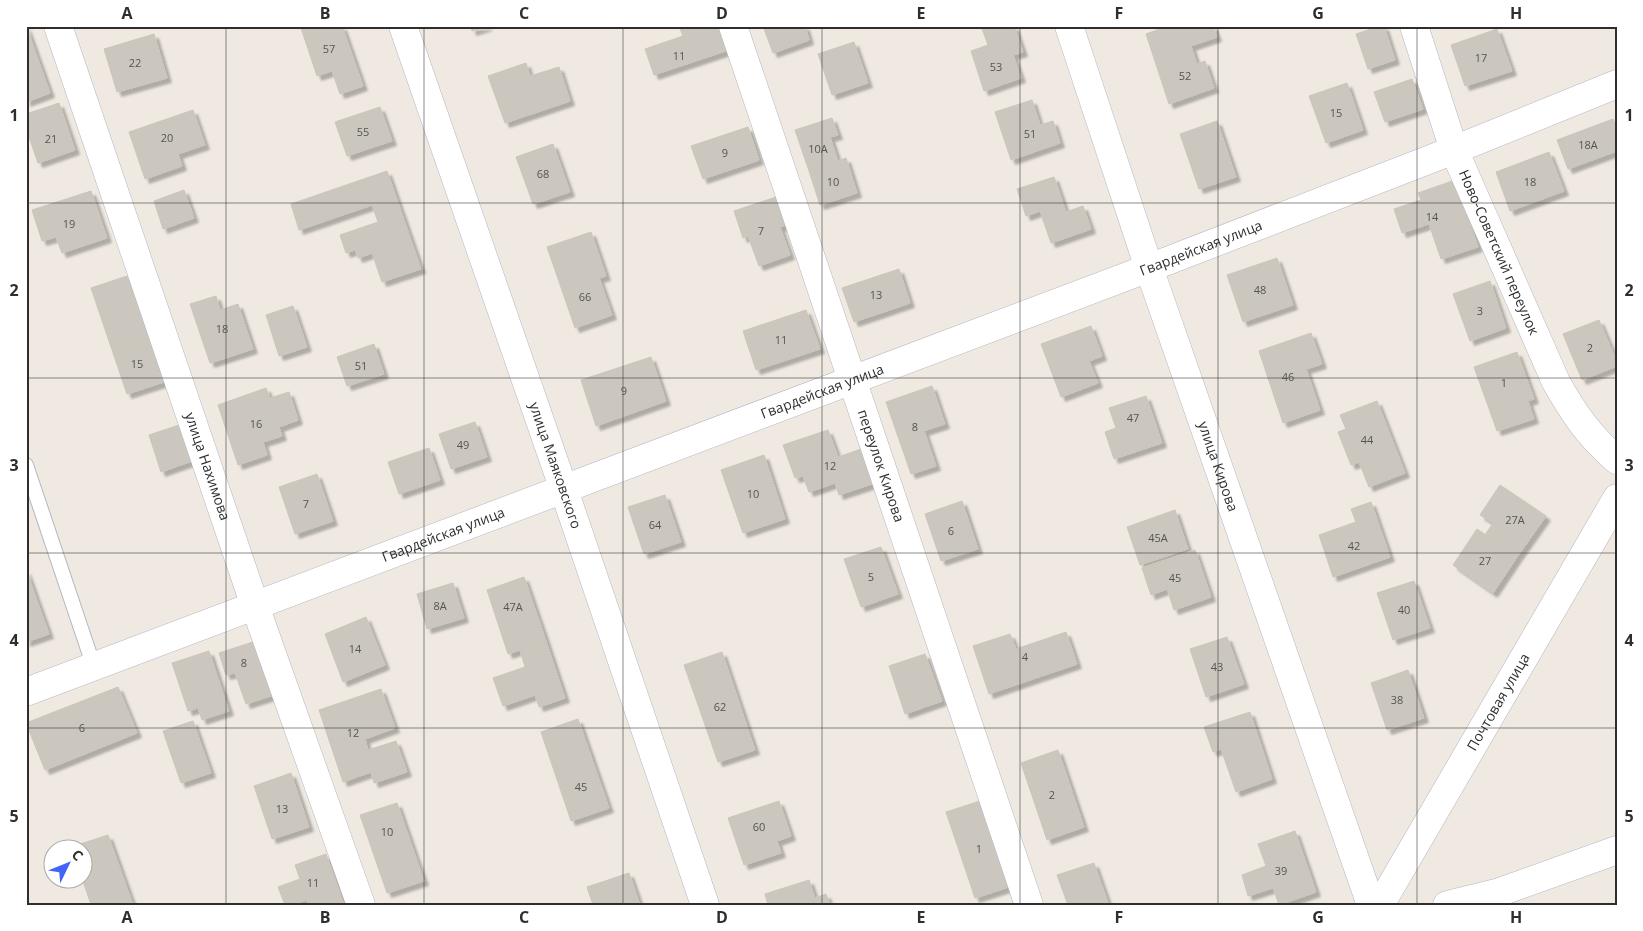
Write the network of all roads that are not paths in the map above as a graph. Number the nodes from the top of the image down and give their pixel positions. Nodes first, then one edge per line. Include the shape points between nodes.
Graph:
1 (58, 26) edge
2 (403, 26) edge
3 (733, 26) edge
4 (1069, 26) edge
5 (1414, 26) edge
6 (1617, 84) edge
7 (1454, 150) junction
8 (1150, 268) junction
9 (852, 380) junction
10 (1617, 460) edge
11 (26, 465) edge
12 (564, 490) junction
13 (1617, 498) edge
14 (255, 606) junction
15 (94, 667) junction
16 (26, 692) edge
17 (1617, 850) edge
18 (361, 905) edge
19 (705, 905) edge
20 (1029, 905) edge
21 (1371, 905) edge
22 (1380, 905) edge
23 (1447, 905) edge

1 - 14 street, улица Нахимова
2 - 12 street, улица Маяковского
3 - 9 street, переулок Кирова
4 - 8 street, улица Кирова
5 - 7 street, Ново-Советский переулок
6 - 7 street, Гвардейская улица
7 - 8 street, Гвардейская улица
7 - 10 street, Ново-Советский переулок via 1556,382 1597,443
8 - 9 street, Гвардейская улица
8 - 21 street, улица Кирова
9 - 12 street, Гвардейская улица
9 - 20 street, переулок Кирова
11 - 15 lane
12 - 14 street, Гвардейская улица
12 - 19 street, улица Маяковского
13 - 22 street, Почтовая улица
14 - 15 street, Гвардейская улица
14 - 18 street, улица Нахимова
15 - 16 street, Гвардейская улица
17 - 23 street via 1500,892

